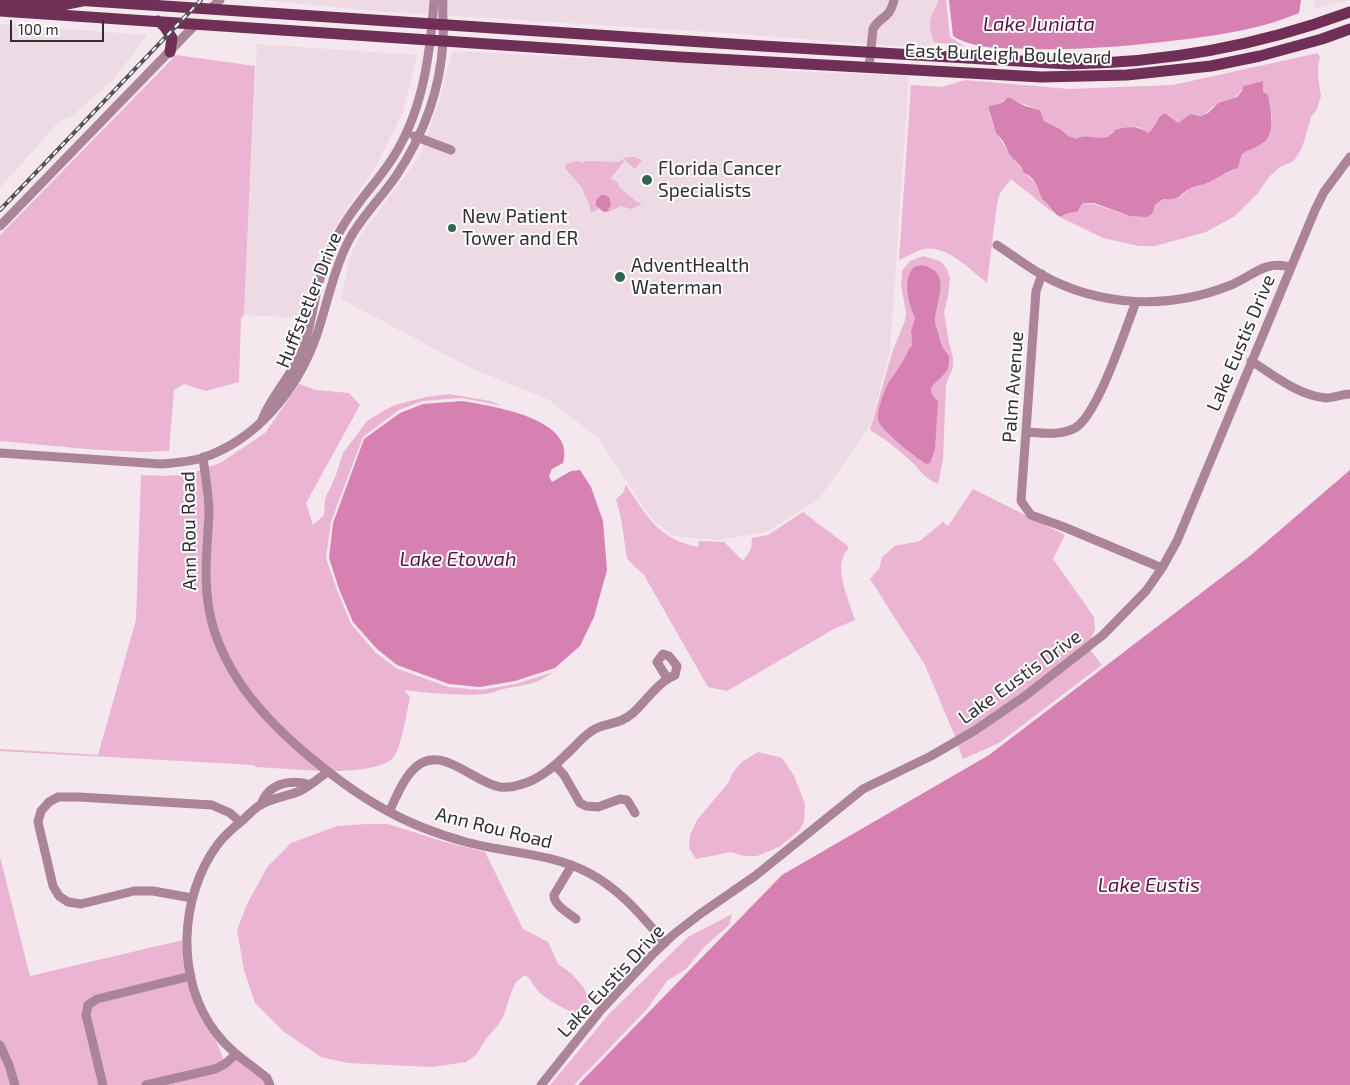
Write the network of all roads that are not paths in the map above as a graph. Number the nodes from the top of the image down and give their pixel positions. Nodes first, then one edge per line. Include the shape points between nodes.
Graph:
1 (75, 0) edge
2 (82, 0) edge
3 (434, 0) edge
4 (443, 0) edge
5 (894, 0) edge
6 (140, 2) edge
7 (0, 3) edge
8 (215, 4) edge
9 (0, 12) edge
10 (1350, 12) edge
11 (306, 15) junction
12 (1350, 19) edge
13 (1329, 20) junction
14 (158, 21) junction
15 (196, 24) junction
16 (437, 24) junction
17 (1350, 29) edge
18 (1337, 34) junction
19 (430, 39) junction
20 (443, 40) junction
21 (665, 40) junction
22 (554, 48) junction
23 (870, 51) junction
24 (170, 52) junction
25 (1260, 56) junction
26 (869, 67) junction
27 (407, 133) junction
28 (418, 138) junction
29 (451, 150) dead end
30 (1350, 157) edge
31 (1347, 168) edge
32 (0, 226) edge
33 (997, 245) dead end
34 (1290, 267) junction
35 (1042, 274) junction
36 (1136, 302) junction
37 (1252, 361) junction
38 (1350, 394) edge
39 (262, 420) junction
40 (1026, 432) junction
41 (0, 453) edge
42 (203, 457) junction
43 (1162, 568) junction
44 (667, 678) dead end
45 (555, 765) junction
46 (328, 772) junction
47 (308, 784) junction
48 (272, 789) junction
49 (278, 798) junction
50 (260, 805) junction
51 (389, 812) junction
52 (635, 813) dead end
53 (240, 822) junction
54 (572, 865) junction
55 (192, 898) junction
56 (576, 919) dead end
57 (665, 943) junction
58 (191, 976) junction
59 (0, 1046) edge
60 (236, 1054) junction
61 (15, 1085) edge
62 (103, 1085) edge
63 (146, 1085) edge
64 (270, 1085) edge
65 (541, 1085) edge

1 - 2 main road
2 - 6 main road
2 - 7 main road via 62,5
3 - 16 street
4 - 16 street
5 - 23 street via 890,12 874,26
6 - 8 main road
8 - 11 main road
9 - 14 main road
10 - 13 main road, East Burleigh Boulevard
11 - 15 main road via 290,20 227,17
11 - 16 main road, East Burleigh Boulevard
12 - 18 main road via 1338,27
13 - 23 main road, East Burleigh Boulevard via 1208,51 1125,62 1045,64
13 - 25 main road via 1312,36 1266,48
14 - 15 main road
14 - 24 main road via 170,33
15 - 19 main road
15 - 24 street
16 - 19 street, Huffstetler Drive
16 - 20 street, Huffstetler Drive
16 - 21 main road, East Burleigh Boulevard
17 - 18 main road, East Burleigh Boulevard
18 - 25 main road, East Burleigh Boulevard
19 - 20 main road
19 - 27 street, Huffstetler Drive via 424,84
20 - 22 main road
20 - 28 street, Huffstetler Drive via 434,94
21 - 22 main road via 651,47 564,43
21 - 23 main road, East Burleigh Boulevard
22 - 26 main road, East Burleigh Boulevard
23 - 26 street
24 - 32 street
25 - 26 main road, East Burleigh Boulevard via 1202,67 1097,77 1008,76
27 - 28 street
27 - 39 street, Huffstetler Drive via 334,243 324,267 301,352
28 - 29 street
28 - 39 street, Huffstetler Drive via 395,177 349,240 308,355 285,394 270,415
30 - 31 street, Lake Eustis Drive
31 - 34 street, Lake Eustis Drive via 1324,192
33 - 35 street
34 - 36 street via 1280,264 1266,266 1231,285 1194,297
34 - 37 street, Lake Eustis Drive
35 - 36 street via 1079,291
35 - 40 street, Palm Avenue via 1036,291
36 - 40 street via 1088,416 1068,430
37 - 38 street via 1306,393 1326,398
37 - 43 street, Lake Eustis Drive via 1177,540
39 - 42 street, Huffstetler Drive via 244,436
40 - 43 street, Palm Avenue via 1021,501 1026,511 1036,518
41 - 42 street, Huffstetler Drive via 161,464
42 - 46 street, Ann Rou Road via 208,497 205,575 218,642 254,704
43 - 57 street, Lake Eustis Drive via 1146,591 1103,635 1025,696 957,743 863,789
44 - 45 street via 632,714 585,736
45 - 51 street via 531,781 508,787 485,781 454,764 436,759 424,761 405,780
45 - 52 street via 580,803 598,806 627,800
46 - 47 street
46 - 51 street, Ann Rou Road
47 - 48 street via 287,782
47 - 49 street via 300,791
48 - 49 street
48 - 50 street
49 - 50 street
50 - 53 street
51 - 54 street, Ann Rou Road via 462,841
53 - 55 street via 218,844
53 - 55 street via 230,813 212,806 79,797 58,797 41,811 39,830 53,886 68,902 81,904 134,891
54 - 56 street via 554,899
54 - 57 street, Ann Rou Road via 613,888
55 - 58 street via 187,931
57 - 65 street, Lake Eustis Drive via 601,1010
58 - 60 street via 206,1017
58 - 62 street via 97,999 88,1005 86,1015
59 - 61 street
60 - 63 street via 215,1069
60 - 64 street via 267,1078

